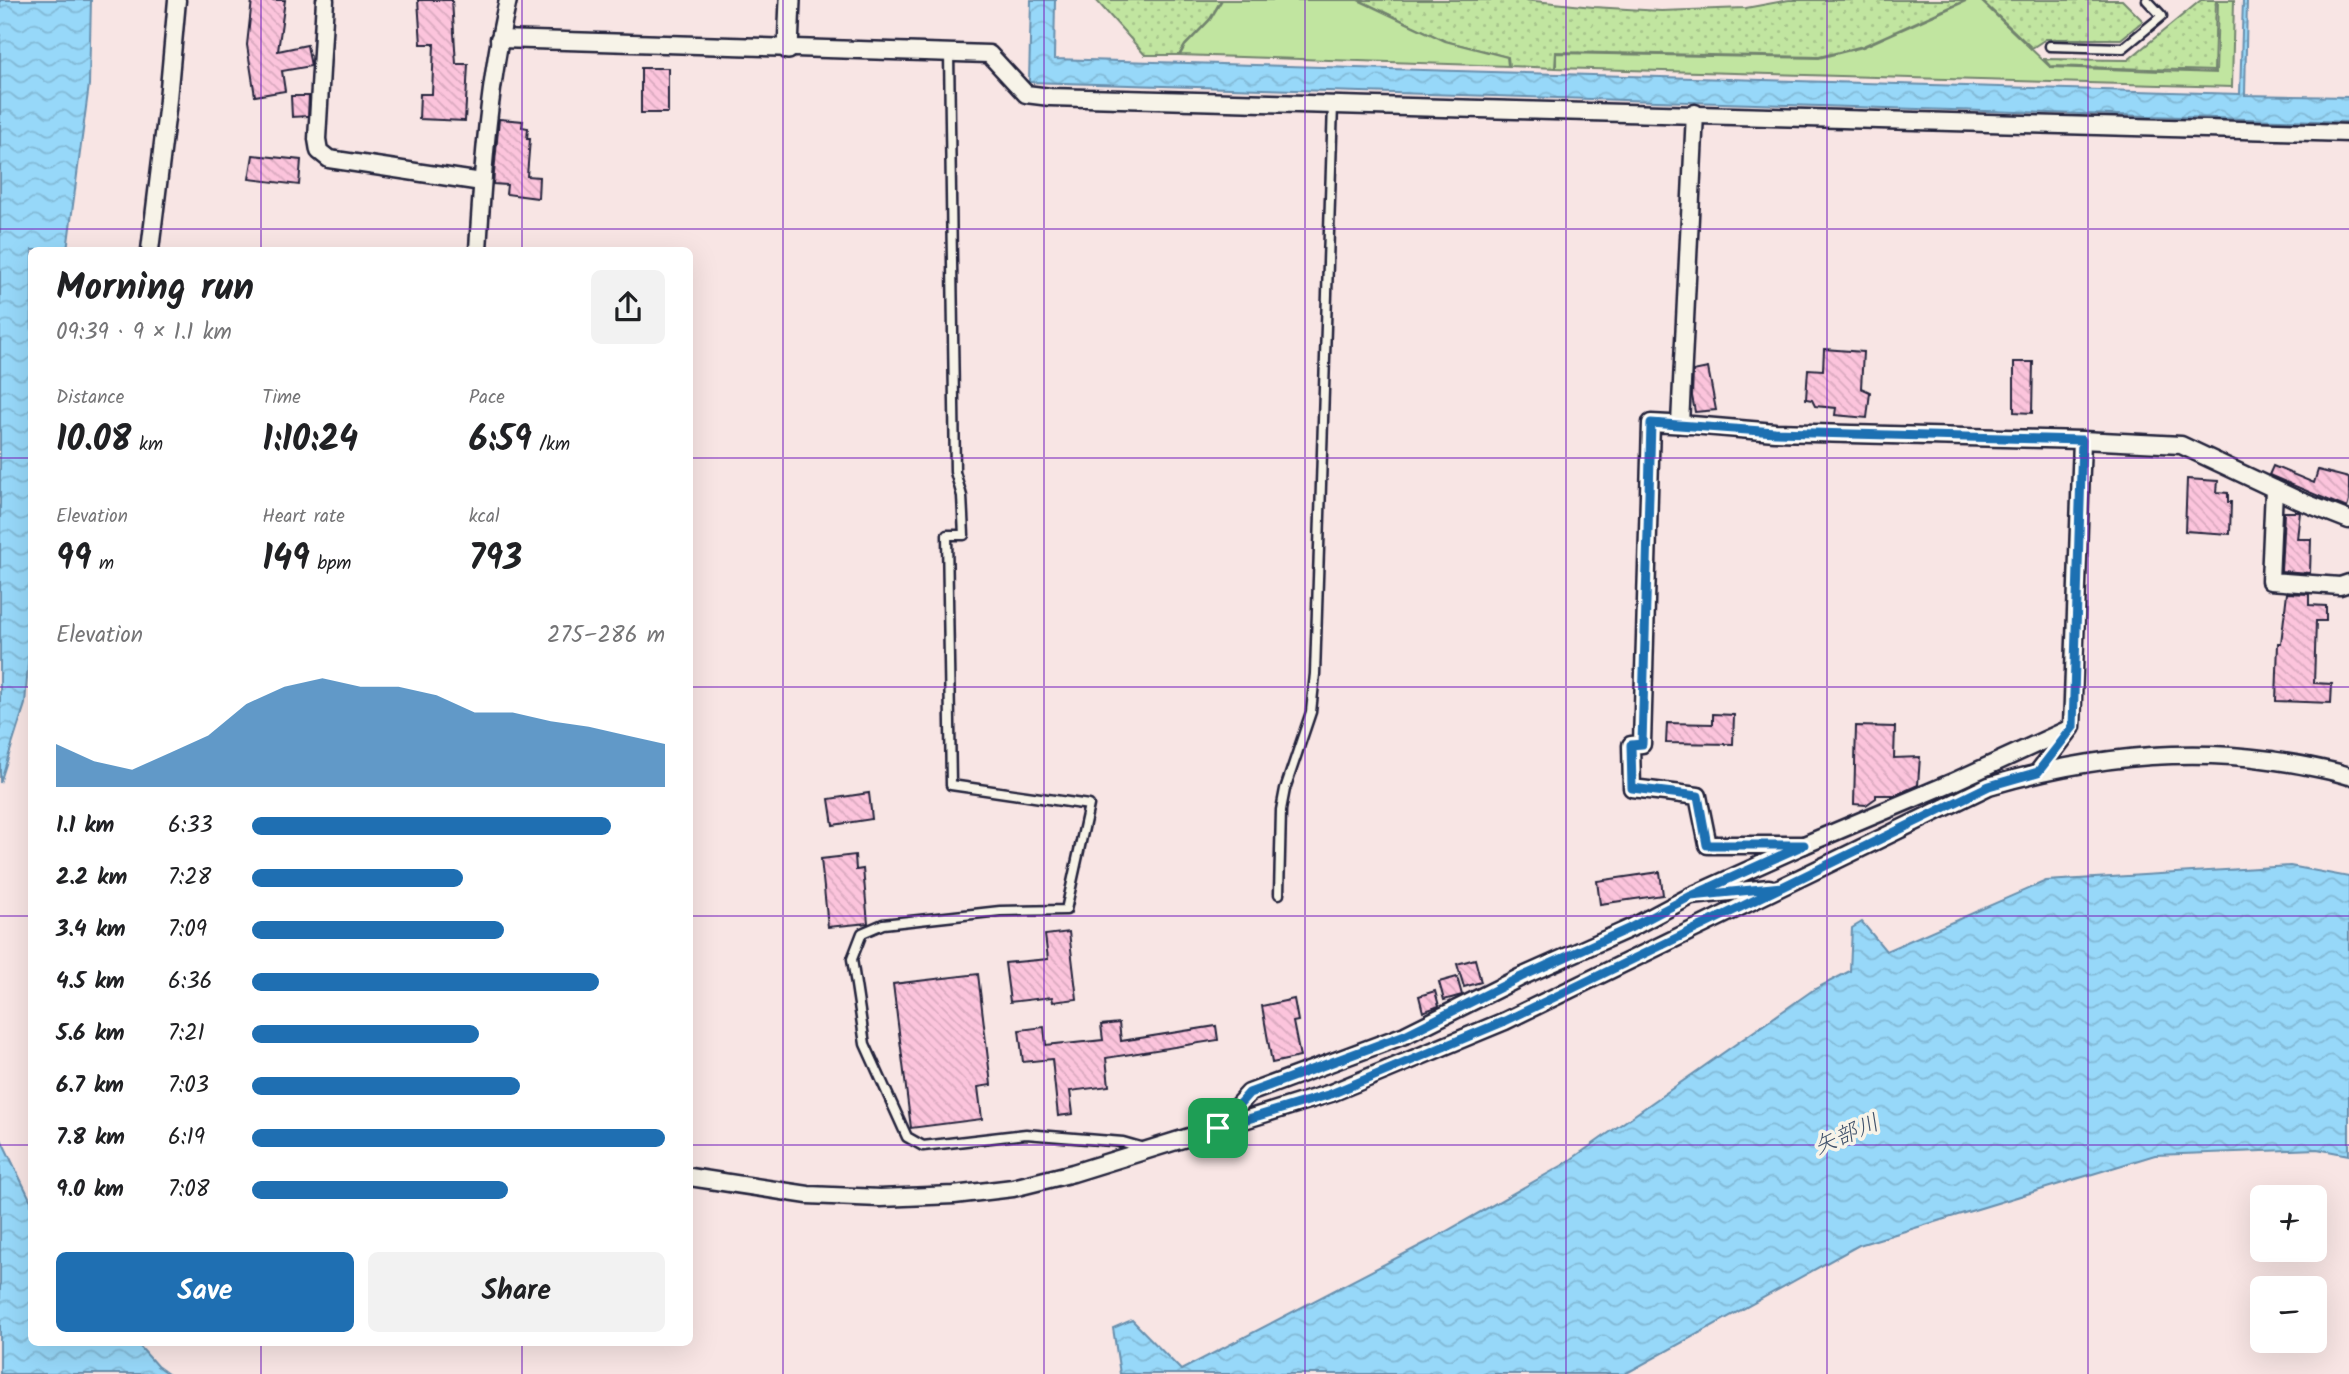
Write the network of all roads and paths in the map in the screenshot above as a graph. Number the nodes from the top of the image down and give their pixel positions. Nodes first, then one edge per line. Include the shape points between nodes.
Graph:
1 (177, 0) edge
2 (325, 0) edge
3 (508, 0) edge
4 (790, 0) edge
5 (2147, 0) edge
6 (499, 39) junction
7 (2050, 46) dead end
8 (788, 49) junction
9 (949, 53) junction
10 (1333, 104) junction
11 (1695, 113) junction
12 (2349, 133) edge
13 (482, 181) junction
14 (150, 247) edge
15 (478, 247) edge
16 (1689, 425) junction
17 (2082, 440) junction
18 (2274, 489) junction
19 (2349, 520) edge
20 (2349, 583) edge
21 (2073, 727) junction
22 (2038, 772) junction
23 (2349, 776) edge
24 (1804, 845) junction
25 (1782, 887) junction
26 (1279, 894) dead end
27 (1691, 896) junction
28 (1218, 1128) junction
29 (1148, 1149) junction
30 (693, 1178) edge

1 - 14 street
2 - 13 street via 319,151 329,159
3 - 6 street
4 - 8 street
5 - 7 lane via 2162,16 2123,48
6 - 8 street
6 - 13 street
8 - 9 street
9 - 10 street via 989,54 1026,94
9 - 29 lane via 955,472 962,496 964,535 947,535 951,785 1089,805 1066,910 987,912 883,924 862,933 852,958 865,1044 907,1136 923,1146 1026,1134 1123,1142
10 - 11 street
10 - 26 lane via 1315,674 1311,712 1283,799
11 - 12 street
11 - 16 street via 1680,424
13 - 15 street
16 - 17 street via 1775,432
16 - 24 street via 1651,423 1642,744 1631,745 1632,788 1698,796 1707,845
17 - 18 street via 2181,445
17 - 21 street
18 - 19 street
18 - 20 street via 2270,580
21 - 22 street
21 - 24 street
22 - 23 street via 2140,755 2191,754 2294,764
22 - 25 street via 1989,786
24 - 27 street
25 - 27 street
25 - 28 street via 1505,1021 1331,1094
27 - 28 street via 1405,1035 1249,1093
28 - 29 street
29 - 30 street via 1013,1188 954,1195 808,1195

